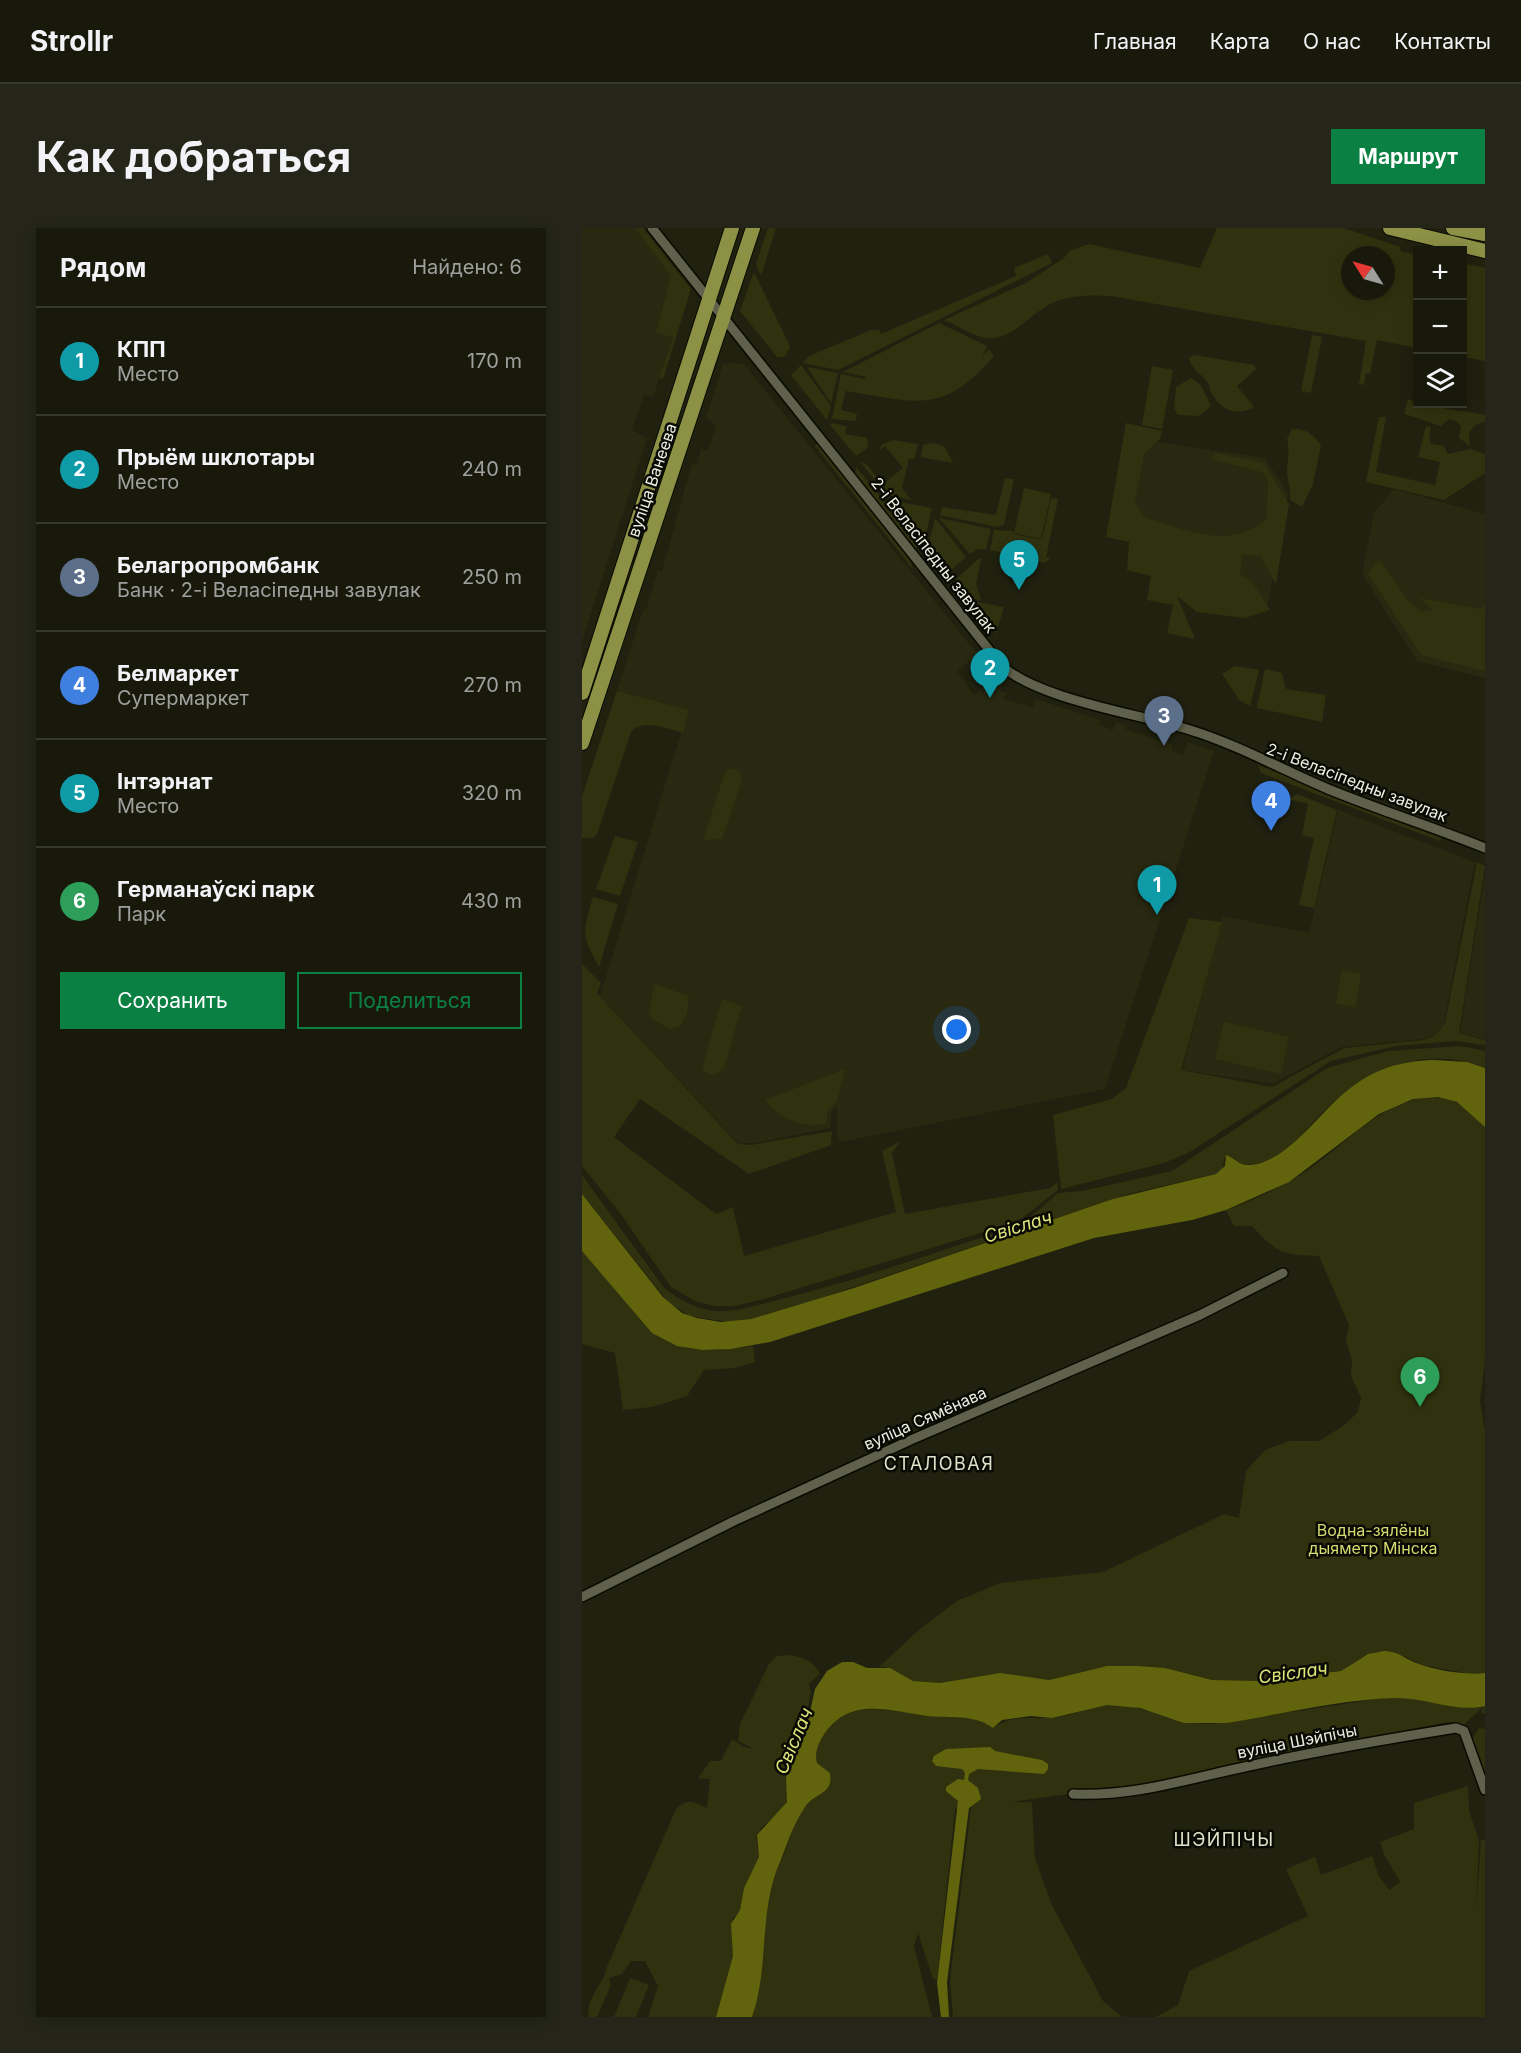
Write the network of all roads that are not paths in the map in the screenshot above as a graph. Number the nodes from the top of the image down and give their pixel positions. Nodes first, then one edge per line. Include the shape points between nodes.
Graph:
1 (652, 228) edge
2 (732, 228) edge
3 (753, 228) edge
4 (1390, 228) edge
5 (1454, 228) edge
6 (1485, 234) edge
7 (1485, 251) edge
8 (709, 300) junction
9 (723, 318) junction
10 (668, 424) junction
11 (686, 431) junction
12 (582, 693) edge
13 (582, 743) edge
14 (1485, 848) edge
15 (1283, 1274) dead end
16 (582, 1597) edge
17 (1485, 1790) edge
18 (1073, 1794) dead end

1 - 8 street, 2-і Веласіпедны завулак
2 - 8 main road, вуліца Ванеева
3 - 9 main road, вуліца Ванеева
4 - 7 main road
5 - 6 main road
8 - 9 street, 2-і Веласіпедны завулак
8 - 10 main road, вуліца Ванеева
9 - 11 main road, вуліца Ванеева
9 - 14 street, 2-і Веласіпедны завулак via 1013,676 1200,733 1331,790
10 - 11 street
10 - 12 main road, вуліца Ванеева
11 - 13 main road, вуліца Ванеева
15 - 16 street, вуліца Сямёнава via 1200,1315 829,1477
17 - 18 street, вуліца Шэйпічы via 1464,1731 1456,1728 1167,1785 1096,1795

